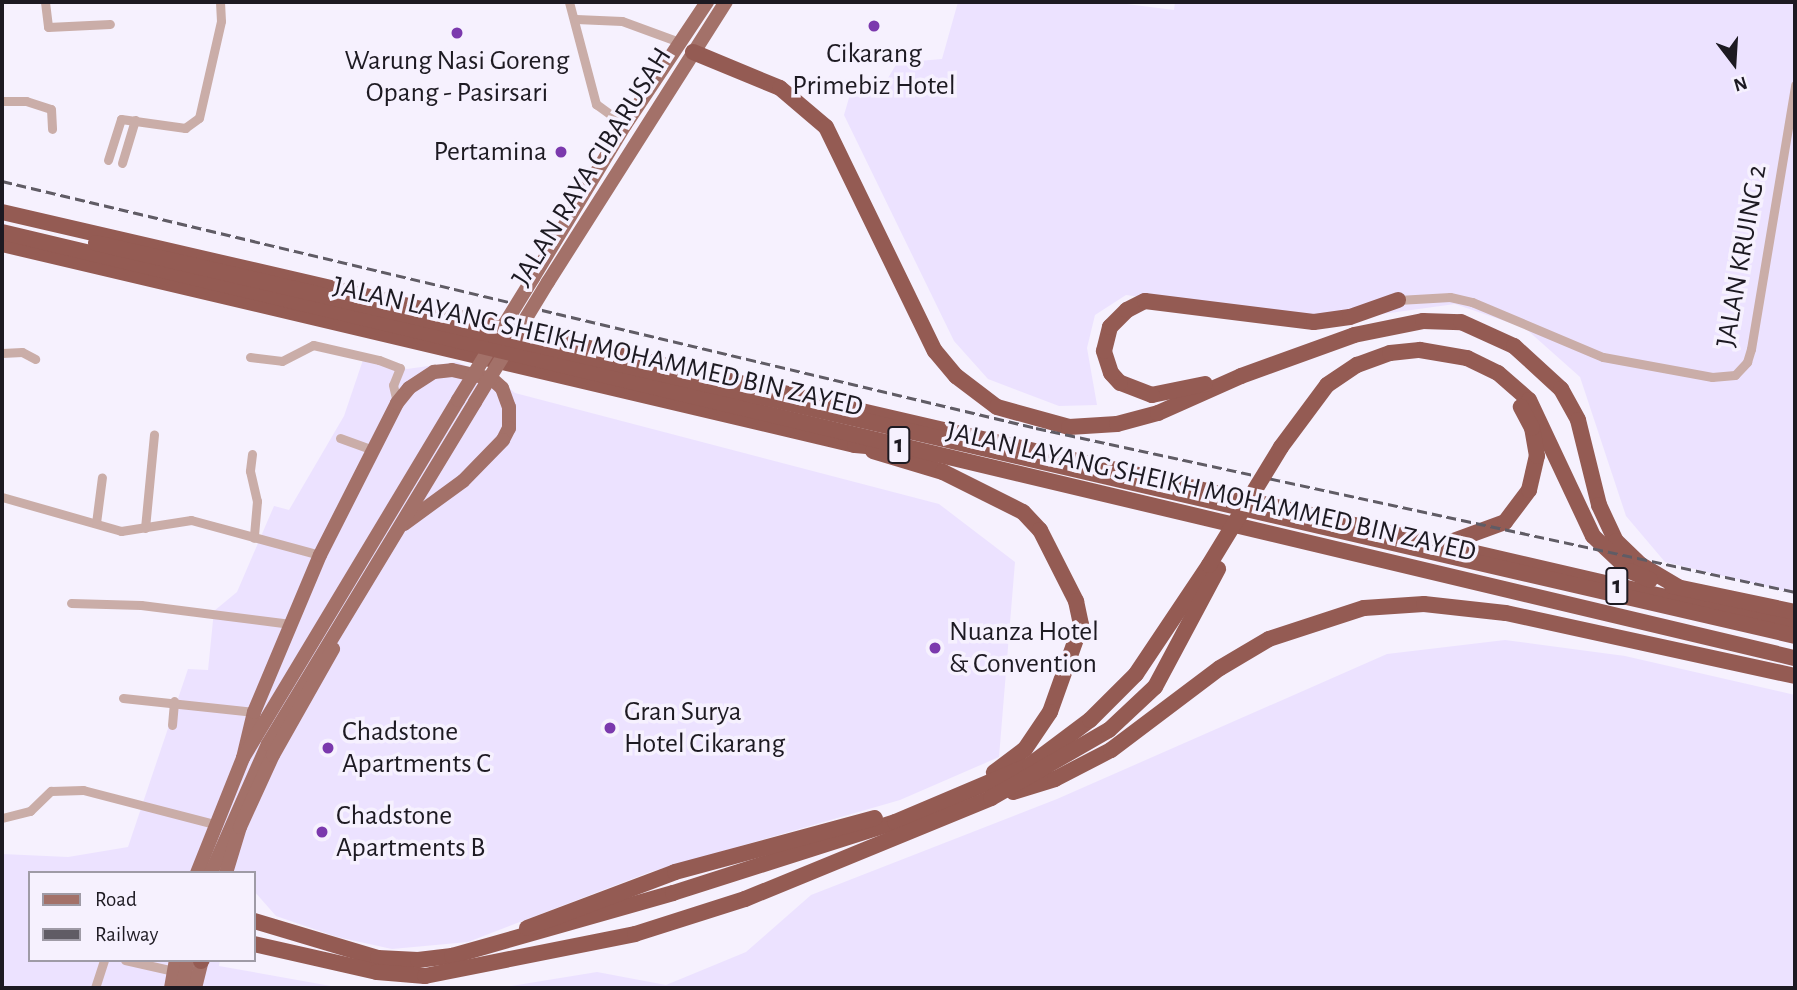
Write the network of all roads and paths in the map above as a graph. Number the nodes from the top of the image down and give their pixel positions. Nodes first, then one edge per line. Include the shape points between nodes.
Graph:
1 (45, 2) edge
2 (220, 2) edge
3 (569, 2) edge
4 (726, 2) edge
5 (703, 4) edge
6 (716, 17) junction
7 (576, 19) junction
8 (110, 24) dead end
9 (679, 42) junction
10 (693, 52) junction
11 (1795, 85) edge
12 (2, 101) edge
13 (135, 120) junction
14 (625, 125) junction
15 (52, 129) dead end
16 (108, 160) dead end
17 (122, 163) dead end
18 (2, 212) edge
19 (2, 221) edge
20 (2, 232) edge
21 (2, 244) edge
22 (1398, 300) joint
23 (2, 353) edge
24 (250, 356) dead end
25 (35, 359) dead end
26 (1241, 376) junction
27 (397, 403) junction
28 (154, 434) dead end
29 (340, 438) dead end
30 (855, 445) junction
31 (371, 449) junction
32 (1284, 449) junction
33 (252, 454) dead end
34 (102, 477) dead end
35 (2, 497) edge
36 (96, 523) junction
37 (404, 524) junction
38 (145, 528) junction
39 (254, 538) junction
40 (1439, 545) junction
41 (320, 555) junction
42 (1213, 567) junction
43 (1680, 588) junction
44 (337, 601) junction
45 (71, 603) dead end
46 (349, 612) junction
47 (1795, 612) edge
48 (291, 624) junction
49 (1795, 627) edge
50 (328, 635) junction
51 (1795, 636) edge
52 (1795, 658) edge
53 (1795, 676) edge
54 (122, 698) dead end
55 (174, 701) junction
56 (254, 712) junction
57 (172, 725) dead end
58 (243, 758) junction
59 (990, 798) junction
60 (2, 818) edge
61 (214, 824) junction
62 (198, 871) edge
63 (206, 871) edge
64 (212, 871) edge
65 (227, 871) edge
66 (256, 921) edge
67 (256, 944) edge
68 (494, 945) junction
69 (103, 962) edge
70 (151, 962) edge
71 (197, 962) edge
72 (198, 962) edge
73 (177, 964) edge
74 (95, 988) edge
75 (171, 988) edge
76 (180, 988) edge
77 (195, 988) edge

1 - 8 street via 48,27
2 - 13 street via 221,20 199,118 185,128
3 - 7 street
4 - 6 main road, JALAN RAYA CIBARUSAH
5 - 6 main road
5 - 9 main road, JALAN RAYA CIBARUSAH
6 - 10 main road, JALAN RAYA CIBARUSAH
7 - 9 street via 622,21
7 - 14 street via 597,104
9 - 14 main road, JALAN RAYA CIBARUSAH
10 - 26 highway via 780,88 826,127 935,351 956,376 997,407 1069,427 1117,424 1158,413
10 - 37 main road, JALAN RAYA CIBARUSAH, bridge via 548,282
11 - 22 street, JALAN KRUING 2 via 1751,349 1735,375 1712,377 1603,357 1450,297
12 - 15 street via 26,101 51,109
13 - 16 street via 117,122
13 - 17 street
14 - 44 main road, JALAN RAYA CIBARUSAH, bridge
18 - 40 highway, 1
19 - 51 highway, JALAN LAYANG SHEIKH MOHAMMED BIN ZAYED / 1, bridge
20 - 52 highway, JALAN LAYANG SHEIKH MOHAMMED BIN ZAYED / 1, bridge
21 - 30 highway, 1
22 - 26 highway via 1350,317 1314,322 1145,301 1115,319 1105,337 1111,373 1136,392 1165,393
23 - 25 street via 22,352
24 - 27 street via 282,361 313,345 379,360 400,368 393,385
26 - 43 highway via 1354,335 1423,321 1461,322 1496,334 1547,374 1570,404 1585,440 1599,505 1616,541 1641,565
27 - 31 main road
27 - 37 main road via 421,377 452,370 492,379 505,394 510,416 509,428 493,452 453,489
28 - 38 street
29 - 31 street
30 - 52 highway, 1 via 893,448
30 - 68 highway via 974,485 1023,512 1040,530 1076,601 1081,625 1070,665 1038,733 1011,762 957,789 867,820 662,877 536,923
31 - 41 main road
32 - 40 highway via 1325,401 1378,367 1428,360 1489,379 1517,401 1532,428 1537,456 1529,490 1505,522 1474,537
32 - 42 highway, bridge
32 - 43 highway via 1320,392 1357,365 1404,351 1433,350 1466,358 1499,373 1529,400 1554,446 1580,512 1610,554 1646,579
33 - 39 street via 250,471 257,502
34 - 36 street
35 - 36 street
36 - 38 street via 121,531
37 - 46 main road, JALAN RAYA CIBARUSAH
38 - 39 street via 191,520
39 - 41 street
40 - 49 highway, 1
41 - 48 main road
42 - 59 highway via 1155,687 1109,730
42 - 68 highway via 1114,698 1030,765 967,794 822,847
43 - 47 highway
44 - 50 main road, JALAN RAYA CIBARUSAH
44 - 58 main road, JALAN RAYA CIBARUSAH
45 - 48 street via 141,605
46 - 50 main road, JALAN RAYA CIBARUSAH
46 - 65 main road, JALAN RAYA CIBARUSAH via 273,755 240,827
48 - 56 main road
50 - 63 main road, JALAN RAYA CIBARUSAH via 236,791
50 - 64 main road, JALAN RAYA CIBARUSAH via 251,776
53 - 59 highway via 1506,613 1424,604 1364,608 1269,639 1220,668 1083,766 1031,788
54 - 55 street
55 - 56 street
55 - 57 street
56 - 58 main road
58 - 61 main road, JALAN RAYA CIBARUSAH
59 - 67 highway via 686,919 490,965 405,976
60 - 61 street via 30,811 46,792 83,790
61 - 62 main road, JALAN RAYA CIBARUSAH
66 - 68 highway via 378,958 418,960
69 - 74 street
70 - 73 street
71 - 76 main road
72 - 77 main road
73 - 75 main road
73 - 76 main road

